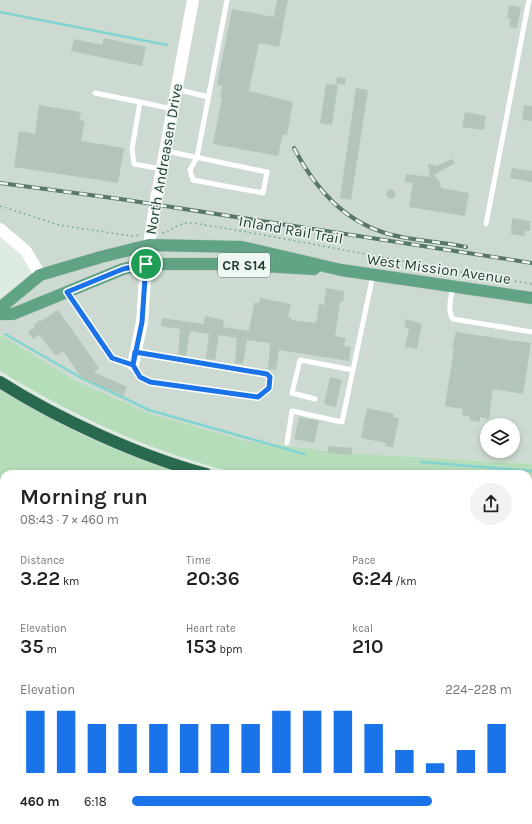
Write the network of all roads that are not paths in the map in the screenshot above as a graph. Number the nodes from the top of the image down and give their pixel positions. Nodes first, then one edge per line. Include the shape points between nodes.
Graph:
1 (193, 0) edge
2 (228, 0) edge
3 (529, 0) edge
4 (176, 89) junction
5 (95, 93) dead end
6 (208, 97) junction
7 (140, 102) junction
8 (172, 109) junction
9 (165, 151) junction
10 (197, 158) junction
11 (162, 168) junction
12 (486, 224) dead end
13 (0, 229) edge
14 (149, 246) junction
15 (146, 264) junction
16 (341, 270) junction
17 (40, 275) junction
18 (373, 275) junction
19 (453, 287) junction
20 (67, 292) junction
21 (532, 298) edge
22 (0, 308) edge
23 (0, 314) edge
24 (532, 332) edge
25 (135, 352) junction
26 (133, 365) junction
27 (353, 370) junction
28 (0, 382) edge
29 (315, 399) dead end
30 (287, 443) dead end
31 (194, 470) edge

1 - 4 street, North Andreasen Drive
2 - 6 lane
3 - 12 lane
4 - 6 lane
4 - 8 street, North Andreasen Drive
5 - 7 lane
6 - 10 lane
7 - 8 lane
7 - 11 lane via 132,149 134,164
8 - 9 street, North Andreasen Drive
9 - 10 lane
9 - 11 street, North Andreasen Drive
10 - 10 lane via 267,172 264,193 194,180 190,170
11 - 14 street, North Andreasen Drive
13 - 17 street via 26,251
14 - 15 street, North Andreasen Drive
14 - 16 main road, West Mission Avenue / CR S14 via 242,247
14 - 17 main road, West Mission Avenue / CR S14
15 - 16 main road, West Mission Avenue / CR S14 via 231,264
15 - 20 main road, West Mission Avenue / CR S14 via 123,269
15 - 25 street, North Andreasen Drive via 142,322
16 - 18 main road, West Mission Avenue / CR S14
17 - 22 main road, West Mission Avenue / CR S14
18 - 19 main road, West Mission Avenue / CR S14
18 - 27 lane
19 - 21 main road, West Mission Avenue / CR S14
19 - 24 lane via 450,314 453,319
20 - 23 main road, West Mission Avenue / CR S14 via 13,314
20 - 26 lane via 112,358
25 - 26 street, North Andreasen Drive
25 - 26 lane via 267,374 270,377 269,388 258,397 150,382 140,377
27 - 29 lane via 300,360 292,393
27 - 30 lane via 342,422 292,411
28 - 31 highway via 97,433

